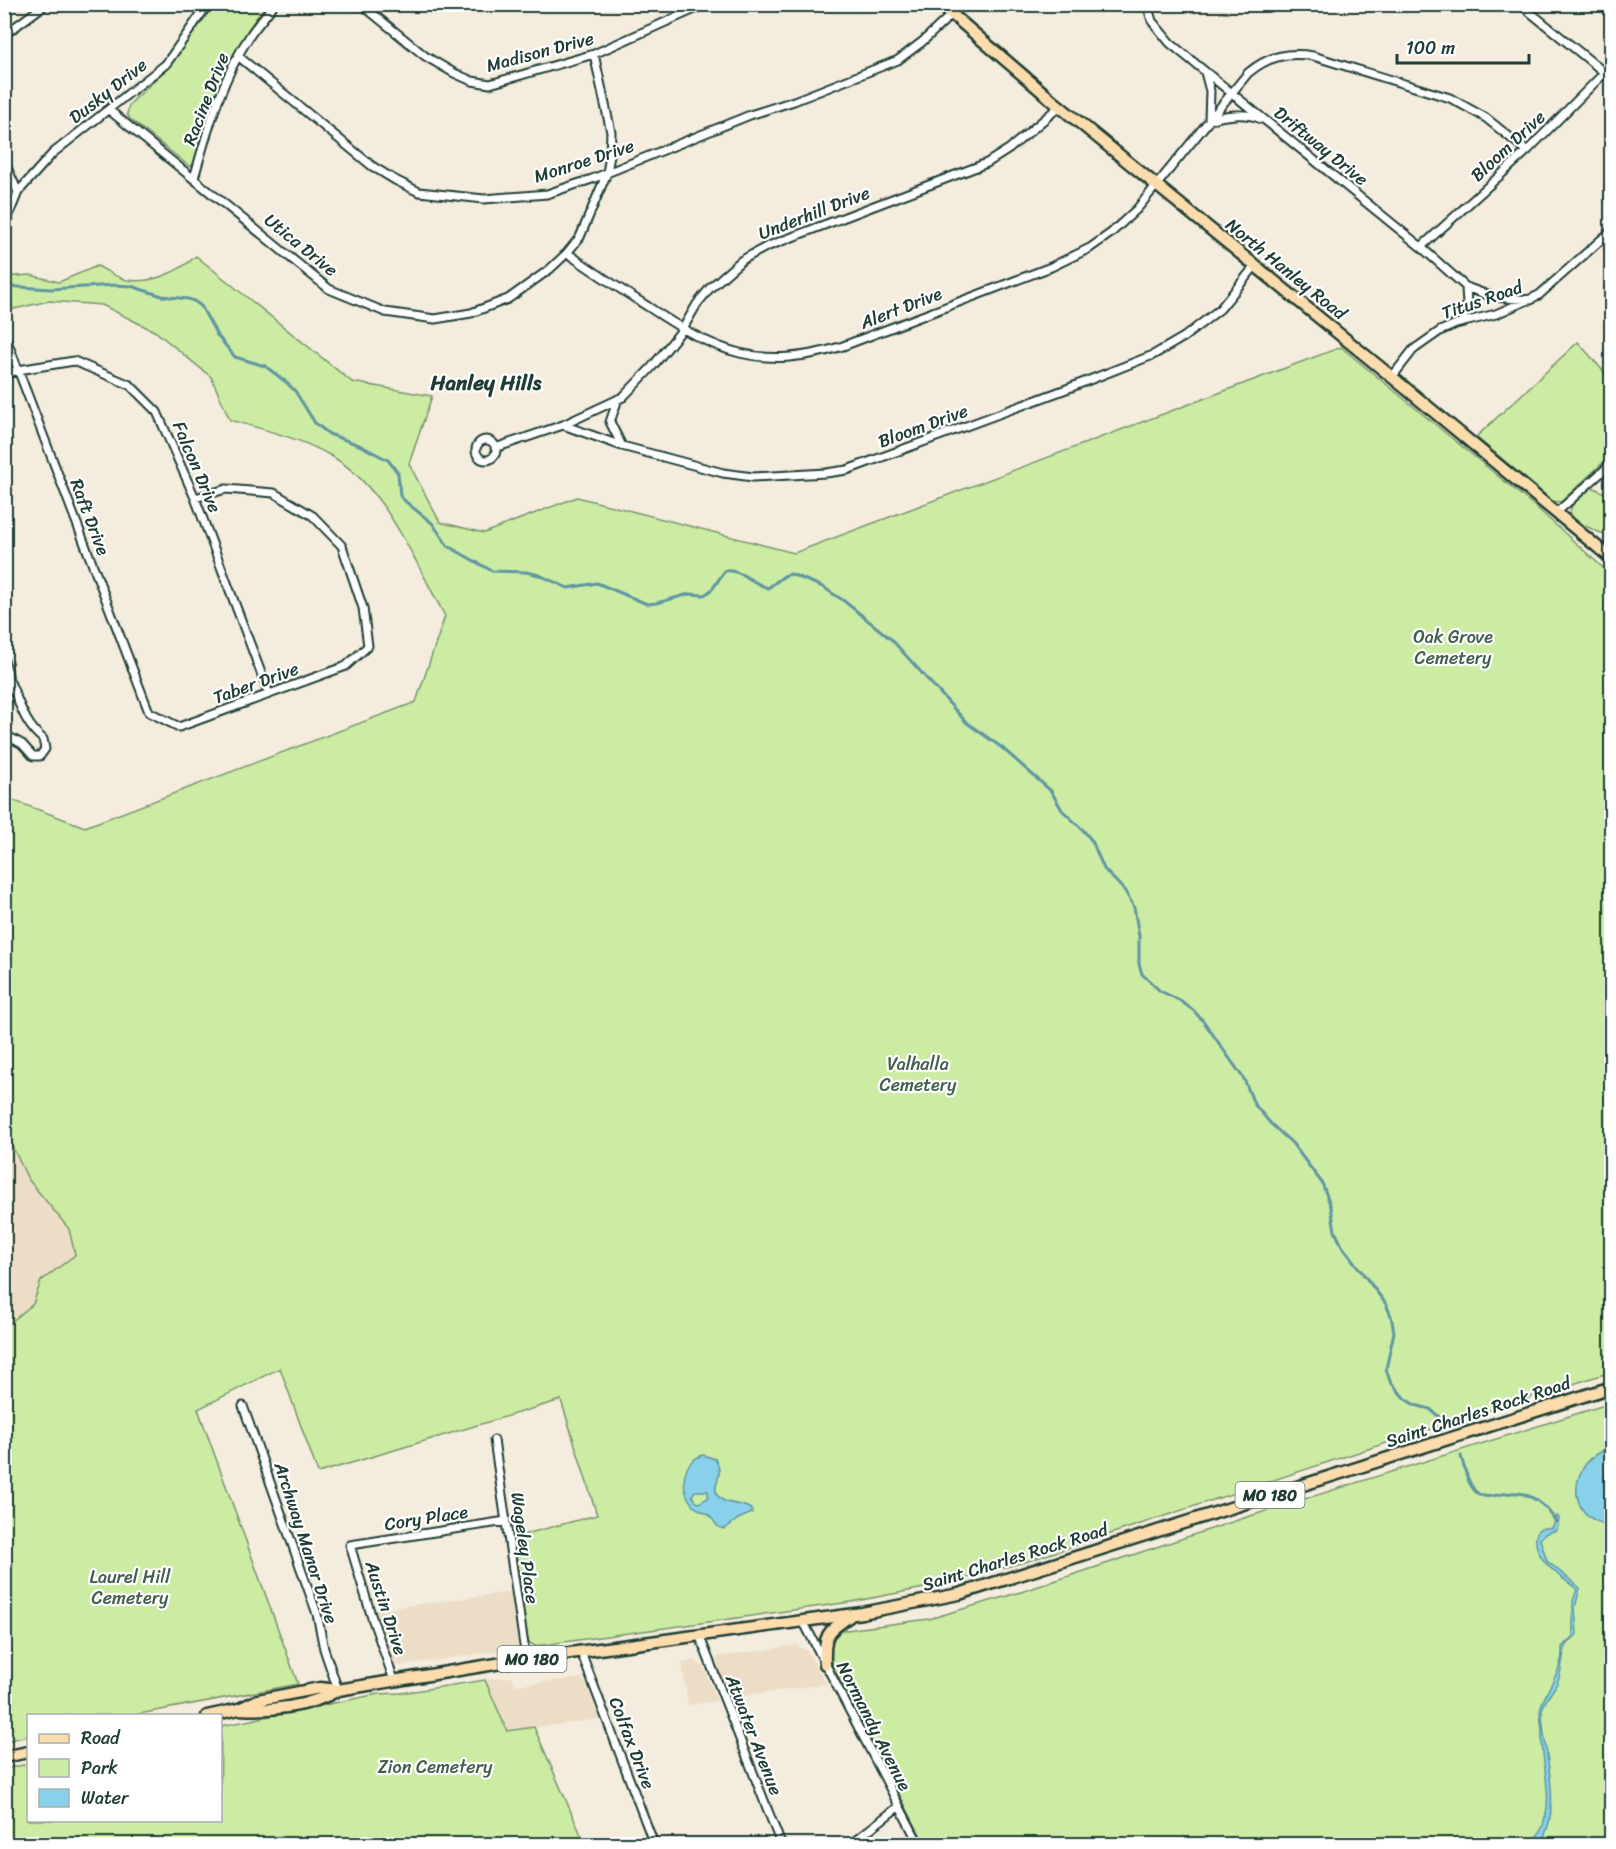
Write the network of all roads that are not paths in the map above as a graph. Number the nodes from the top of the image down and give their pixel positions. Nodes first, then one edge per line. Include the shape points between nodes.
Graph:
1 (46, 4) edge
2 (208, 4) edge
3 (274, 4) edge
4 (361, 4) edge
5 (706, 4) edge
6 (940, 4) edge
7 (1147, 4) edge
8 (1520, 4) edge
9 (952, 10) edge
10 (4, 35) edge
11 (594, 54) junction
12 (237, 56) junction
13 (1611, 64) edge
14 (1205, 71) junction
15 (1605, 73) junction
16 (1231, 92) junction
17 (1060, 106) junction
18 (109, 110) junction
19 (1209, 120) junction
20 (1266, 121) junction
21 (1527, 150) junction
22 (4, 161) edge
23 (607, 173) junction
24 (194, 178) junction
25 (1156, 186) junction
26 (18, 192) junction
27 (4, 227) edge
28 (1611, 230) edge
29 (1421, 247) junction
30 (567, 254) junction
31 (1255, 266) junction
32 (1466, 287) junction
33 (1531, 300) junction
34 (1462, 322) junction
35 (682, 330) junction
36 (4, 333) edge
37 (18, 370) junction
38 (4, 375) edge
39 (1392, 376) junction
40 (618, 399) junction
41 (563, 425) junction
42 (622, 446) junction
43 (495, 448) dead end
44 (1611, 463) edge
45 (195, 498) junction
46 (1556, 513) junction
47 (1611, 559) edge
48 (4, 662) edge
49 (8, 678) junction
50 (269, 694) junction
51 (4, 696) edge
52 (149, 711) joint
53 (4, 734) edge
54 (1611, 1387) edge
55 (243, 1406) dead end
56 (494, 1440) dead end
57 (506, 1521) junction
58 (350, 1545) joint
59 (852, 1615) junction
60 (803, 1621) junction
61 (700, 1636) junction
62 (581, 1652) junction
63 (526, 1659) junction
64 (825, 1664) junction
65 (394, 1680) junction
66 (338, 1690) junction
67 (216, 1714) edge
68 (4, 1750) edge
69 (25, 1753) edge
70 (4, 1757) edge
71 (898, 1807) junction
72 (654, 1845) edge
73 (781, 1845) edge
74 (851, 1845) edge
75 (919, 1845) edge

1 - 10 street
2 - 18 street, Dusky Drive via 166,64
3 - 12 street, Racine Drive
4 - 11 street, Madison Drive via 425,56 472,81 490,84
5 - 11 street, Madison Drive
6 - 9 main road, North Hanley Road
7 - 14 street, Driftway Drive via 1156,28
8 - 15 street
9 - 17 main road, North Hanley Road
9 - 23 street, Monroe Drive via 922,42 898,60
11 - 23 street, Utica Drive via 611,132
12 - 23 street, Monroe Drive via 372,166 419,192 484,199 547,194
12 - 24 street, Racine Drive via 208,128
13 - 15 street, Bloom Drive
14 - 16 street, Driftway Drive
14 - 19 street via 1210,91
15 - 21 street, Bloom Drive
16 - 19 street, Alert Drive
16 - 20 street, Driftway Drive
16 - 21 street, Alert Drive via 1263,62 1288,54 1313,56 1450,98 1486,118
17 - 25 main road, North Hanley Road
17 - 35 street, Underhill Drive via 987,163 765,247 742,260 710,288
18 - 24 street, Utica Drive
18 - 26 street, Dusky Drive via 54,153
19 - 20 street via 1242,115
19 - 25 street, Alert Drive
20 - 29 street, Driftway Drive
21 - 29 street, Bloom Drive
22 - 26 street
23 - 30 street, Utica Drive via 580,237
24 - 30 street, Utica Drive via 329,289 385,312 435,319 471,313 507,299
25 - 31 main road, North Hanley Road
25 - 35 street, Alert Drive via 1122,224 1068,260 817,354 755,357 733,353
26 - 27 street
28 - 33 street, Titus Road
29 - 32 street, Driftway Drive
30 - 35 street, Alert Drive
31 - 39 main road, North Hanley Road
31 - 42 street, Bloom Drive via 1220,309 1153,355 847,470 745,476
32 - 33 street, Driftway Drive via 1493,297
32 - 34 street via 1467,305
33 - 34 street, Titus Road
34 - 39 street, Titus Road via 1423,341
35 - 40 street, Underhill Drive via 652,367
36 - 37 street, Raft Drive
37 - 38 street, Falcon Drive
37 - 45 street, Falcon Drive via 74,361 130,385 159,416
37 - 52 street, Raft Drive
39 - 46 main road, North Hanley Road
40 - 41 street, Underhill Drive
40 - 42 street via 610,422
41 - 42 street, Bloom Drive
41 - 43 street, Underhill Drive
44 - 46 street
45 - 50 street, Falcon Drive
45 - 50 street, Taber Drive via 226,489 273,493 313,516 342,546 363,608 368,646 346,666
46 - 47 main road, North Hanley Road
48 - 49 street
49 - 51 street
49 - 53 street via 23,715 43,740 45,749 40,756 33,756
50 - 52 street, Taber Drive via 178,728
54 - 59 main road, Saint Charles Rock Road / MO 180 via 1003,1581 959,1594
55 - 66 street, Archway Manor Drive via 316,1614
56 - 57 street, Wageley Place
57 - 58 street, Cory Place
57 - 63 street, Wageley Place
58 - 65 street, Austin Drive
59 - 60 main road, Saint Charles Rock Road / MO 180
59 - 64 main road via 831,1630 824,1642
60 - 61 main road, Saint Charles Rock Road / MO 180
60 - 64 street, Normandy Avenue
61 - 62 main road, Saint Charles Rock Road / MO 180
61 - 73 street, Atwater Avenue
62 - 63 main road, Saint Charles Rock Road / MO 180
62 - 72 street, Colfax Drive
63 - 65 main road, Saint Charles Rock Road / MO 180
64 - 71 street, Normandy Avenue
65 - 66 main road, Saint Charles Rock Road / MO 180
66 - 67 main road, Saint Charles Rock Road / MO 180 via 323,1699 262,1711 239,1709
68 - 69 main road
69 - 70 main road
71 - 74 street
71 - 75 street, Normandy Avenue

